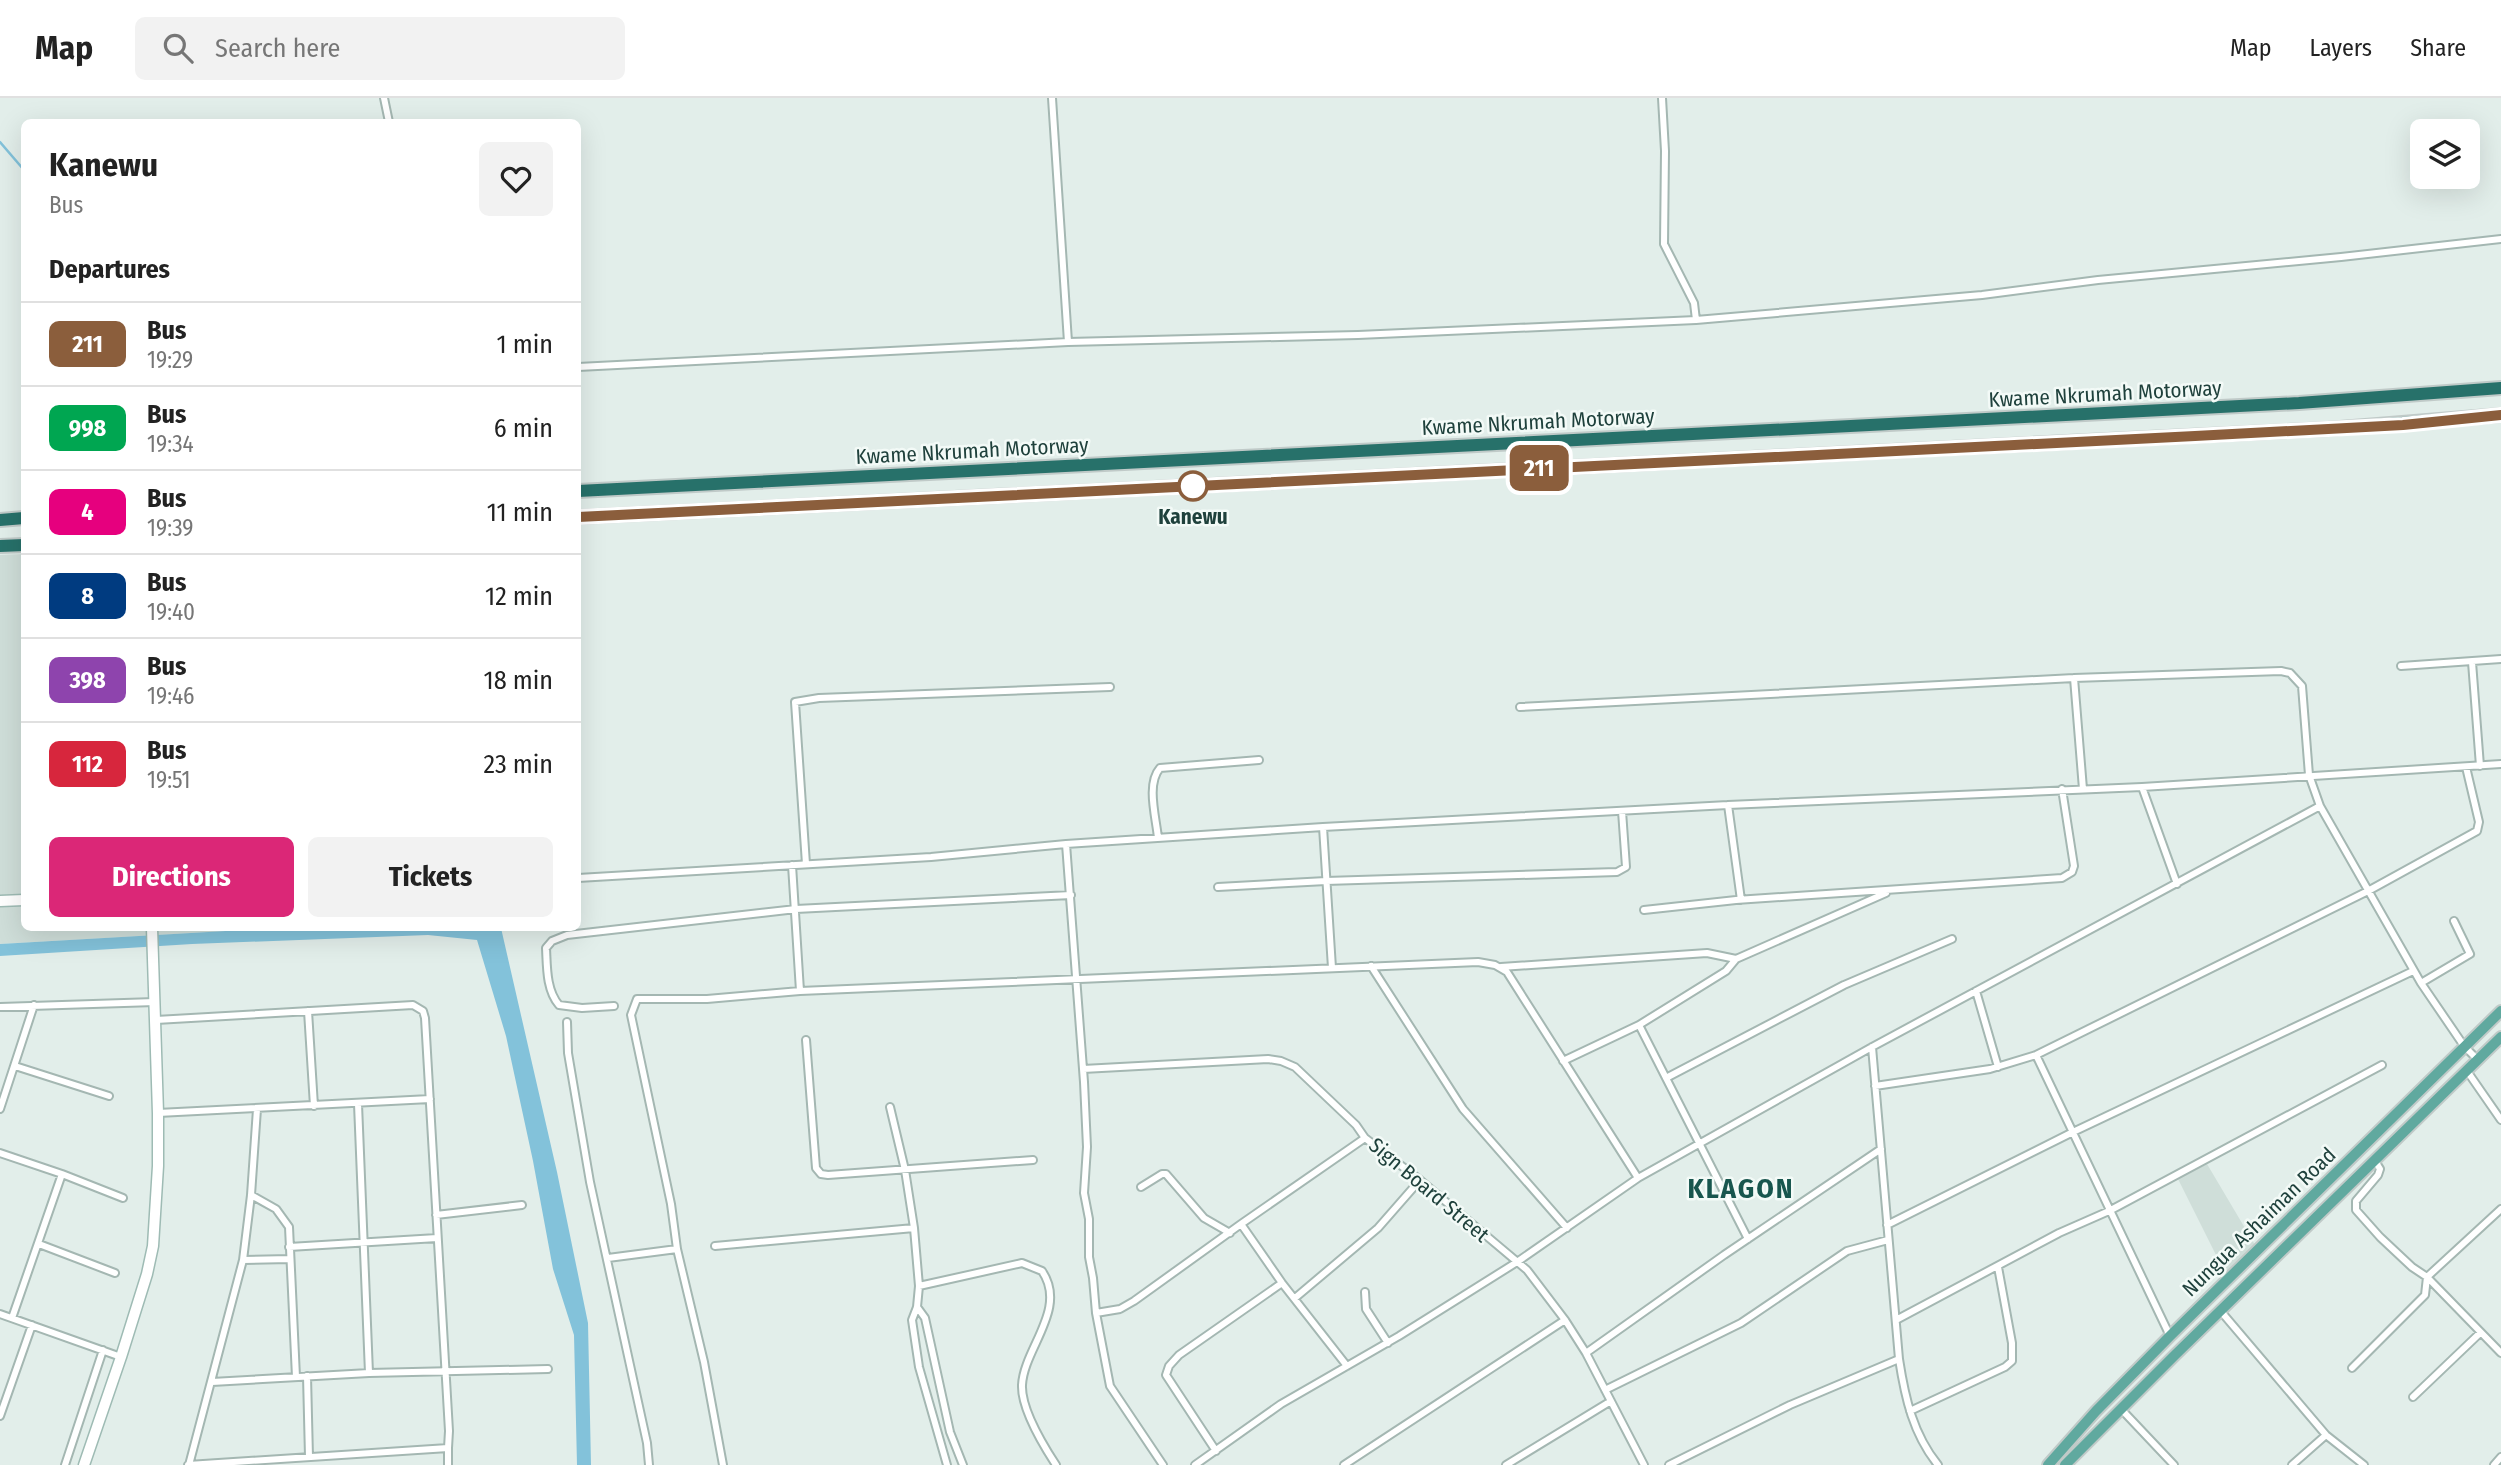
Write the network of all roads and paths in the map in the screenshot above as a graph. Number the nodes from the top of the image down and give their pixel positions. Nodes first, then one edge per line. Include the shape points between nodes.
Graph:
1 (384, 98) edge
2 (1052, 98) edge
3 (1662, 98) edge
4 (388, 119) edge
5 (2501, 239) edge
6 (1696, 320) junction
7 (1068, 342) junction
8 (581, 367) edge
9 (2501, 388) edge
10 (2501, 415) edge
11 (581, 491) edge
12 (581, 517) edge
13 (21, 518) edge
14 (0, 520) edge
15 (21, 545) edge
16 (0, 546) edge
17 (2501, 659) edge
18 (2472, 662) junction
19 (2401, 666) dead end
20 (2074, 678) junction
21 (1110, 687) dead end
22 (1520, 707) dead end
23 (1259, 760) dead end
24 (2501, 764) edge
25 (2480, 766) junction
26 (2466, 767) junction
27 (2309, 775) junction
28 (2142, 787) junction
29 (2062, 789) junction
30 (2083, 789) junction
31 (1728, 805) junction
32 (2320, 806) junction
33 (1622, 811) junction
34 (1323, 827) junction
35 (1158, 838) junction
36 (1066, 844) junction
37 (806, 864) junction
38 (792, 865) junction
39 (581, 878) edge
40 (1326, 881) junction
41 (2177, 884) junction
42 (1218, 887) dead end
43 (1892, 890) junction
44 (2368, 891) junction
45 (1071, 895) junction
46 (21, 900) edge
47 (1741, 900) junction
48 (0, 901) edge
49 (796, 909) junction
50 (1644, 910) dead end
51 (2454, 921) dead end
52 (152, 931) edge
53 (1952, 939) dead end
54 (1736, 959) junction
55 (1371, 966) junction
56 (1500, 967) junction
57 (1332, 968) junction
58 (2413, 971) junction
59 (1076, 979) junction
60 (2421, 983) junction
61 (800, 991) junction
62 (1976, 991) junction
63 (155, 1002) junction
64 (34, 1005) junction
65 (614, 1006) dead end
66 (0, 1007) edge
67 (307, 1011) junction
68 (2501, 1012) edge
69 (156, 1020) junction
70 (567, 1022) dead end
71 (1639, 1025) junction
72 (2501, 1037) edge
73 (806, 1040) dead end
74 (2464, 1046) junction
75 (1872, 1048) junction
76 (2036, 1055) junction
77 (1563, 1060) junction
78 (2478, 1060) junction
79 (2382, 1065) dead end
80 (15, 1066) junction
81 (1998, 1067) junction
82 (1083, 1069) junction
83 (2467, 1071) junction
84 (1665, 1077) junction
85 (1875, 1086) junction
86 (109, 1096) dead end
87 (430, 1100) junction
88 (358, 1104) junction
89 (314, 1106) junction
90 (0, 1107) edge
91 (890, 1107) dead end
92 (257, 1109) junction
93 (158, 1113) junction
94 (2501, 1120) edge
95 (2073, 1132) junction
96 (1366, 1138) junction
97 (1700, 1143) junction
98 (1881, 1149) junction
99 (0, 1153) edge
100 (1032, 1160) dead end
101 (2375, 1161) junction
102 (905, 1170) junction
103 (62, 1174) junction
104 (1638, 1178) junction
105 (1420, 1181) junction
106 (1141, 1186) dead end
107 (251, 1195) junction
108 (123, 1198) dead end
109 (522, 1205) dead end
110 (2501, 1209) edge
111 (2109, 1211) junction
112 (436, 1215) junction
113 (1241, 1224) junction
114 (1887, 1225) junction
115 (1567, 1227) junction
116 (914, 1228) junction
117 (1230, 1233) junction
118 (437, 1238) junction
119 (1748, 1239) junction
120 (1888, 1240) junction
121 (364, 1242) junction
122 (39, 1244) junction
123 (715, 1246) dead end
124 (289, 1247) junction
125 (677, 1249) junction
126 (608, 1258) junction
127 (290, 1259) junction
128 (243, 1260) junction
129 (1517, 1262) junction
130 (1998, 1267) junction
131 (115, 1273) dead end
132 (2427, 1277) junction
133 (1282, 1283) junction
134 (919, 1286) junction
135 (1365, 1292) dead end
136 (1295, 1298) junction
137 (917, 1307) junction
138 (2222, 1310) junction
139 (1096, 1313) junction
140 (0, 1314) edge
141 (12, 1318) junction
142 (1565, 1320) junction
143 (1896, 1320) junction
144 (32, 1325) junction
145 (2480, 1333) junction
146 (2170, 1336) junction
147 (1388, 1343) junction
148 (103, 1350) junction
149 (1586, 1353) junction
150 (2501, 1353) edge
151 (121, 1357) junction
152 (1899, 1359) junction
153 (1348, 1366) junction
154 (2352, 1367) dead end
155 (548, 1368) dead end
156 (444, 1370) junction
157 (369, 1373) junction
158 (307, 1376) junction
159 (296, 1377) junction
160 (212, 1382) junction
161 (1605, 1390) junction
162 (2413, 1398) dead end
163 (1611, 1401) junction
164 (2122, 1410) junction
165 (1910, 1411) junction
166 (0, 1416) edge
167 (2326, 1435) junction
168 (448, 1448) junction
169 (1216, 1451) junction
170 (309, 1457) junction
171 (2501, 1457) edge
172 (65, 1465) edge
173 (84, 1465) edge
174 (189, 1465) edge
175 (448, 1465) edge
176 (649, 1465) edge
177 (723, 1465) edge
178 (947, 1465) edge
179 (963, 1465) edge
180 (1056, 1465) edge
181 (1163, 1465) edge
182 (1195, 1465) edge
183 (1345, 1465) edge
184 (1506, 1465) edge
185 (1644, 1465) edge
186 (1670, 1465) edge
187 (1938, 1465) edge
188 (2048, 1465) edge
189 (2065, 1465) edge
190 (2174, 1465) edge
191 (2292, 1465) edge
192 (2364, 1465) edge
193 (2494, 1465) edge

1 - 4 street
2 - 7 street
3 - 6 street via 1664,244 1694,303
5 - 6 street via 1982,295
6 - 7 street
7 - 8 street
9 - 11 highway, Kwame Nkrumah Motorway via 2299,403
10 - 12 highway via 2208,436
13 - 14 highway
15 - 16 highway
17 - 18 street
18 - 19 street
18 - 25 street
20 - 22 street
20 - 27 street via 2290,673 2302,685
20 - 30 street
21 - 37 street via 795,702
23 - 35 street via 1160,768 1152,783
24 - 25 street
25 - 26 street
26 - 27 street
26 - 44 street via 2477,831
27 - 28 street
27 - 32 street
28 - 30 street
28 - 41 street
29 - 30 street
29 - 31 street
29 - 43 street via 2074,866 2068,875
31 - 33 street
31 - 47 street
32 - 41 street
32 - 44 street
33 - 34 street
33 - 40 street via 1628,859 1617,873
34 - 35 street
34 - 40 street
35 - 36 street
36 - 37 street
36 - 45 street
37 - 38 street
38 - 39 street
38 - 49 street
40 - 42 street
40 - 57 street
41 - 62 street
43 - 47 street
43 - 54 street
44 - 58 street
44 - 76 street
45 - 49 street
45 - 59 street
46 - 48 street
47 - 50 street
49 - 61 street
49 - 65 street via 567,935 552,941 546,948 547,965 552,996 559,1005
51 - 60 street via 2470,954
52 - 63 street
53 - 84 street via 1844,985
54 - 56 street via 1707,953
54 - 71 street via 1726,971
55 - 56 street via 1478,962
55 - 57 street
55 - 115 street via 1463,1109
56 - 77 street
57 - 59 street
58 - 60 street
58 - 95 street
59 - 61 street
59 - 82 street
60 - 74 street
61 - 125 street via 637,999 631,1015
62 - 75 street
62 - 81 street
63 - 64 street
63 - 69 street
64 - 66 street
64 - 80 street
67 - 69 street
67 - 87 street via 419,1007 425,1018
67 - 89 street
68 - 74 main road, Nungua Ashaiman Road
69 - 93 street
70 - 126 street via 590,1182
71 - 77 street
71 - 84 street
72 - 78 main road, Nungua Ashaiman Road
73 - 102 street via 816,1168 828,1175
74 - 78 street
74 - 146 main road, Nungua Ashaiman Road
75 - 85 street
75 - 97 street
76 - 81 street
76 - 95 street
77 - 104 street
78 - 83 main road, Nungua Ashaiman Road
79 - 111 street
80 - 86 street
80 - 90 street
81 - 85 street
82 - 96 street, Sign Board Street via 1281,1061 1307,1077
82 - 139 street via 1084,1193
83 - 94 street
83 - 101 main road, Nungua Ashaiman Road
84 - 97 street
85 - 98 street
87 - 88 street
87 - 112 street
88 - 89 street
88 - 121 street
89 - 92 street
91 - 102 street
92 - 93 street
92 - 107 street
93 - 151 street via 153,1246
95 - 111 street
95 - 114 street
96 - 105 street, Sign Board Street
96 - 113 street
97 - 104 street
97 - 119 street
98 - 114 street
98 - 119 street
99 - 103 street
100 - 102 street
101 - 132 street via 2378,1175 2356,1201 2356,1210
101 - 138 main road, Nungua Ashaiman Road
102 - 116 street
103 - 108 street
103 - 122 street
104 - 115 street
105 - 129 street, Sign Board Street
105 - 136 street via 1378,1228
106 - 117 street via 1166,1174 1204,1218
107 - 124 street via 284,1218
107 - 128 street
109 - 112 street
110 - 132 street
111 - 130 street
111 - 146 street
112 - 118 street
113 - 117 street
113 - 133 street
114 - 120 street
115 - 129 street
116 - 123 street
116 - 134 street
117 - 139 street via 1134,1301
118 - 121 street
118 - 156 street
119 - 149 street
120 - 143 street
120 - 161 street via 1847,1251 1741,1323
121 - 124 street
121 - 157 street
122 - 131 street
122 - 141 street
124 - 127 street
125 - 126 street
125 - 177 street
126 - 176 street
127 - 128 street
127 - 159 street
128 - 160 street
129 - 142 street, Sign Board Street
129 - 147 street
130 - 143 street
130 - 165 street via 2012,1361
132 - 145 street
132 - 154 street via 2425,1294
133 - 136 street
133 - 169 street via 1169,1366 1166,1375
134 - 137 street
134 - 180 street via 1022,1263 1042,1271 1051,1290 1047,1315 1024,1372 1023,1395
135 - 147 street via 1366,1308
136 - 153 street
137 - 178 street via 912,1320 919,1367
137 - 179 street via 925,1318 950,1432
138 - 164 main road, Nungua Ashaiman Road
138 - 167 street
139 - 181 street via 1110,1386
140 - 141 street
141 - 144 street
142 - 149 street, Sign Board Street
142 - 183 street
143 - 152 street
144 - 148 street
144 - 166 street
145 - 150 street
145 - 162 street
146 - 188 main road, Nungua Ashaiman Road
147 - 153 street
148 - 151 street
148 - 172 street
149 - 161 street, Sign Board Street
151 - 173 street
152 - 165 street
152 - 186 street via 1790,1405
153 - 169 street via 1281,1404
155 - 156 street
156 - 157 street
156 - 168 street
157 - 158 street
158 - 159 street
158 - 170 street
159 - 160 street
160 - 174 street
161 - 163 street, Sign Board Street
163 - 184 street
163 - 185 street, Sign Board Street
164 - 189 main road, Nungua Ashaiman Road
164 - 190 street
165 - 187 street
167 - 191 street
167 - 192 street
168 - 170 street
168 - 175 street
169 - 182 street
170 - 174 street
171 - 193 street

